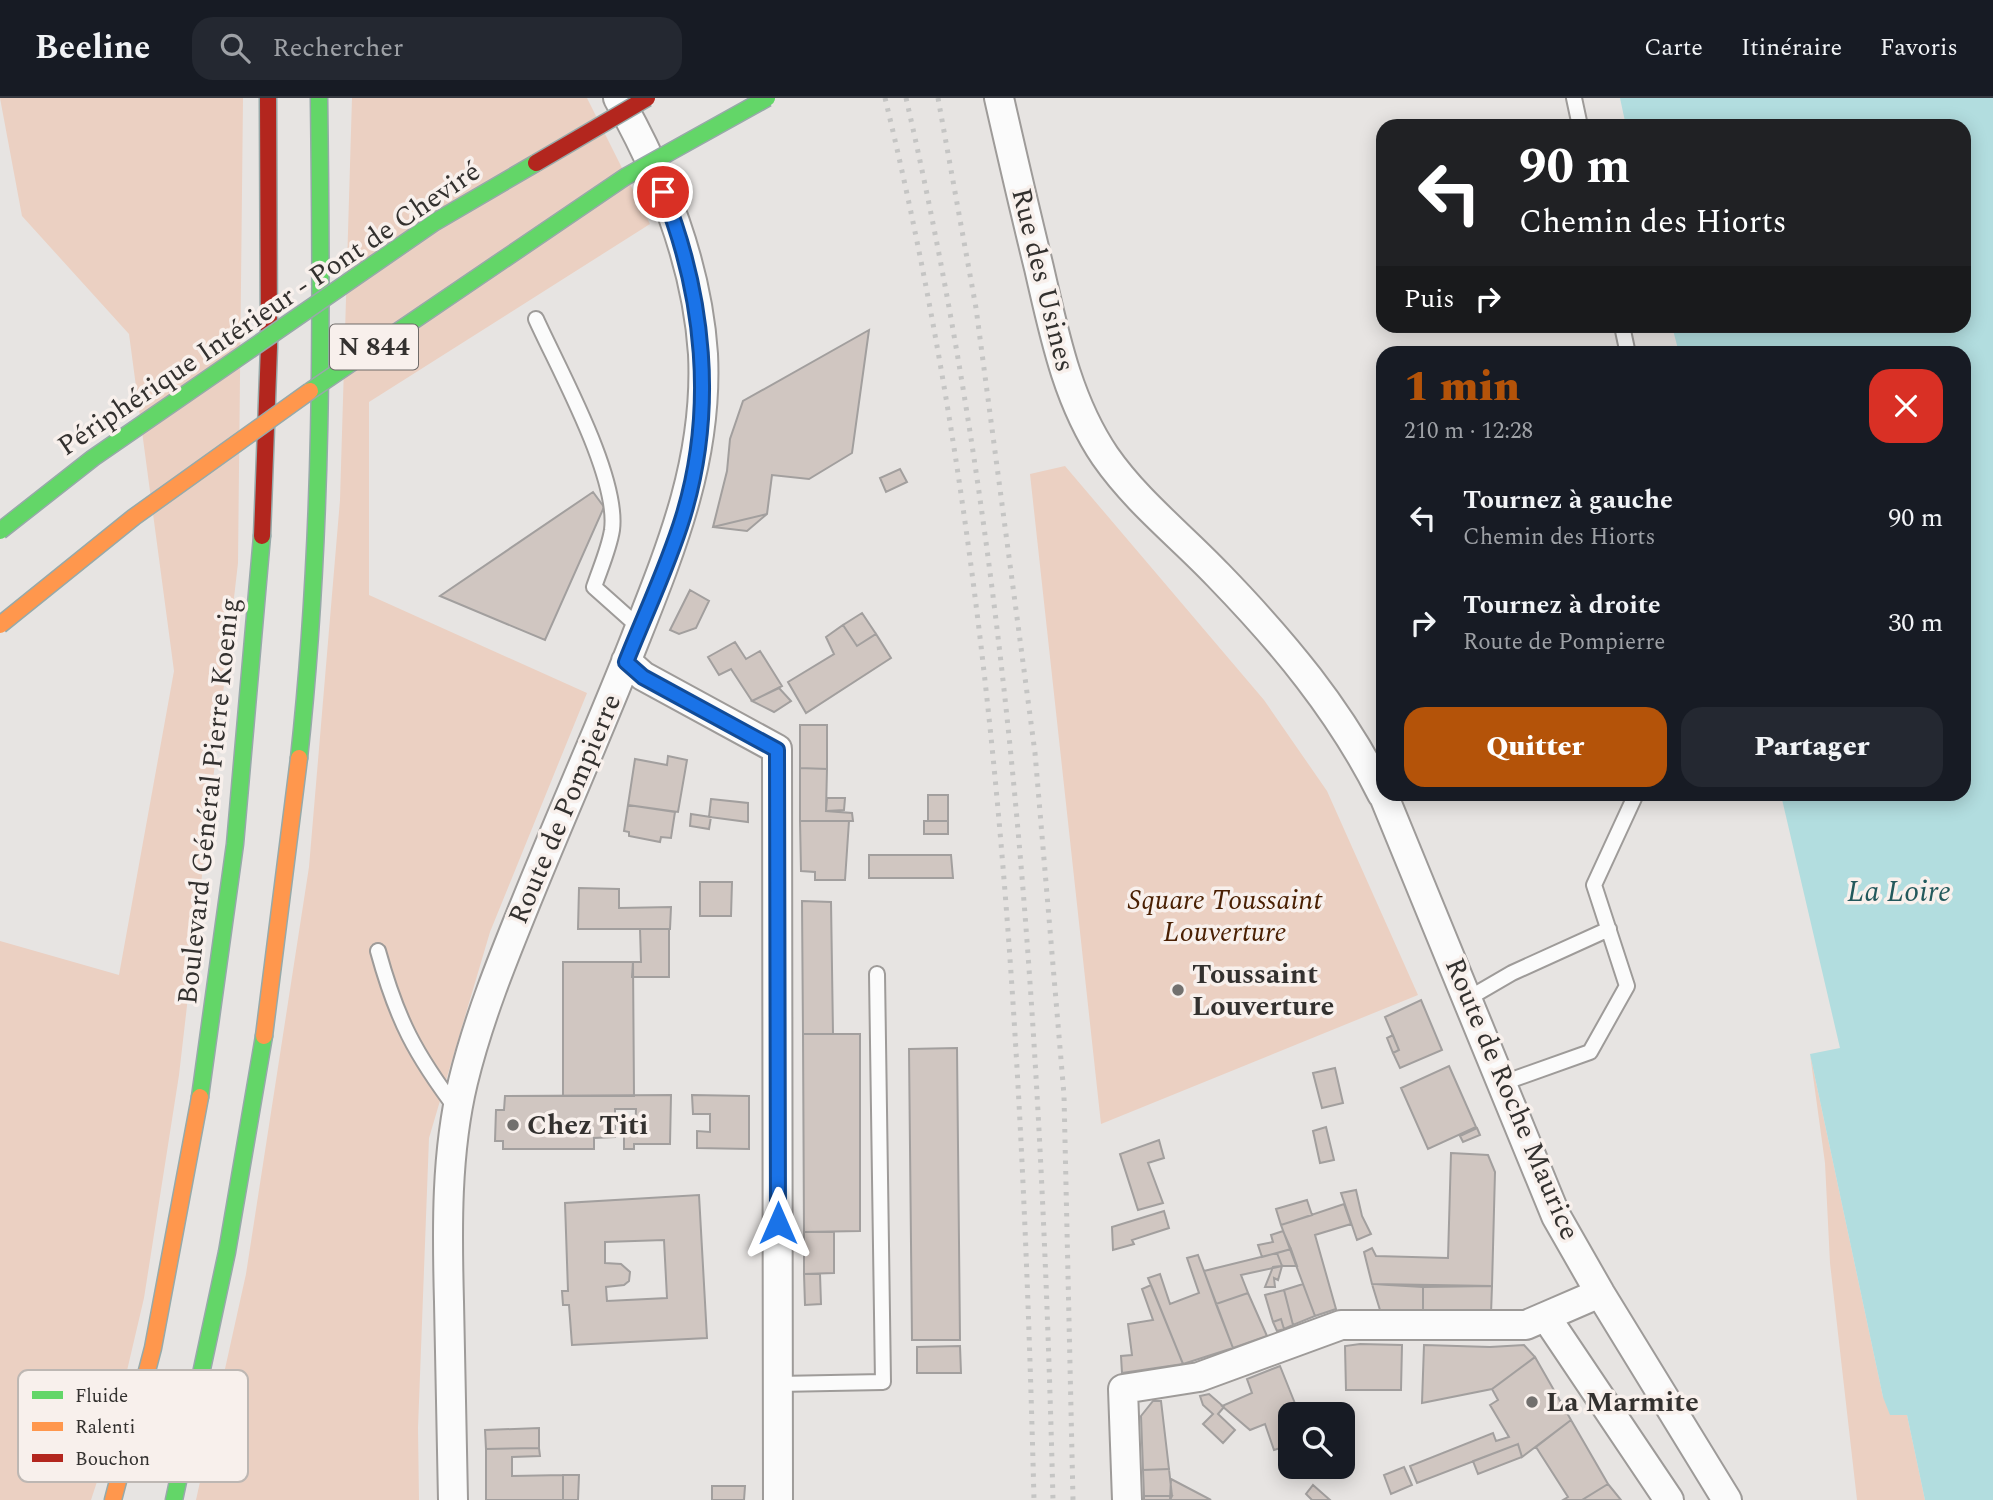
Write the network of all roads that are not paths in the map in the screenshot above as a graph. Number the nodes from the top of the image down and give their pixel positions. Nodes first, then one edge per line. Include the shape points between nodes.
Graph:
1 (268, 98) edge
2 (319, 98) edge
3 (618, 98) edge
4 (647, 98) edge
5 (767, 98) edge
6 (999, 98) edge
7 (1574, 98) edge
8 (1578, 119) edge
9 (536, 319) dead end
10 (1105, 455) joint
11 (0, 531) edge
12 (0, 625) edge
13 (640, 628) junction
14 (626, 662) junction
15 (1376, 780) edge
16 (1386, 801) edge
17 (1633, 801) edge
18 (1609, 929) junction
19 (378, 951) dead end
20 (877, 974) dead end
21 (1469, 998) junction
22 (1503, 1083) junction
23 (458, 1111) junction
24 (1600, 1293) junction
25 (1546, 1317) junction
26 (147, 1370) edge
27 (203, 1370) edge
28 (778, 1384) junction
29 (118, 1482) edge
30 (178, 1482) edge
31 (113, 1500) edge
32 (174, 1500) edge
33 (453, 1500) edge
34 (778, 1500) edge
35 (1127, 1500) edge
36 (1669, 1500) edge
37 (1727, 1500) edge

1 - 26 main road, Boulevard Général Pierre Koenig via 264,495 249,715 215,1002 185,1184
2 - 27 main road via 318,496 302,719 267,1023
3 - 13 street, Route de Pompierre via 680,234 695,290 703,355 695,467 683,517
4 - 11 main road, Périphérique Intérieur - Pont de Cheviré / N 844, bridge via 435,222 93,458
5 - 12 main road, N 844, bridge via 625,177 330,377 134,517
6 - 10 street, Rue des Usines via 1062,366
7 - 8 lane
9 - 13 lane via 611,496 612,530 594,587
10 - 15 street, Route de Roche Maurice via 1137,498 1217,573 1300,662
13 - 14 street, Route de Pompierre
14 - 23 street, Route de Pompierre via 485,1007
14 - 28 street via 643,677 777,750
16 - 21 street, Route de Roche Maurice
17 - 18 lane via 1594,885
18 - 21 lane
18 - 22 lane via 1627,986 1590,1052
19 - 23 lane via 391,1000 419,1059
20 - 28 lane via 883,1382
21 - 22 street, Route de Roche Maurice
22 - 24 street, Route de Roche Maurice via 1556,1216
23 - 33 street, Route de Pompierre via 448,1252
24 - 25 street
24 - 37 street, Route de Roche Maurice
25 - 35 street via 1526,1325 1341,1325 1199,1377 1122,1389
25 - 36 street
28 - 34 street
29 - 31 main road, Boulevard Général Pierre Koenig
30 - 32 main road

